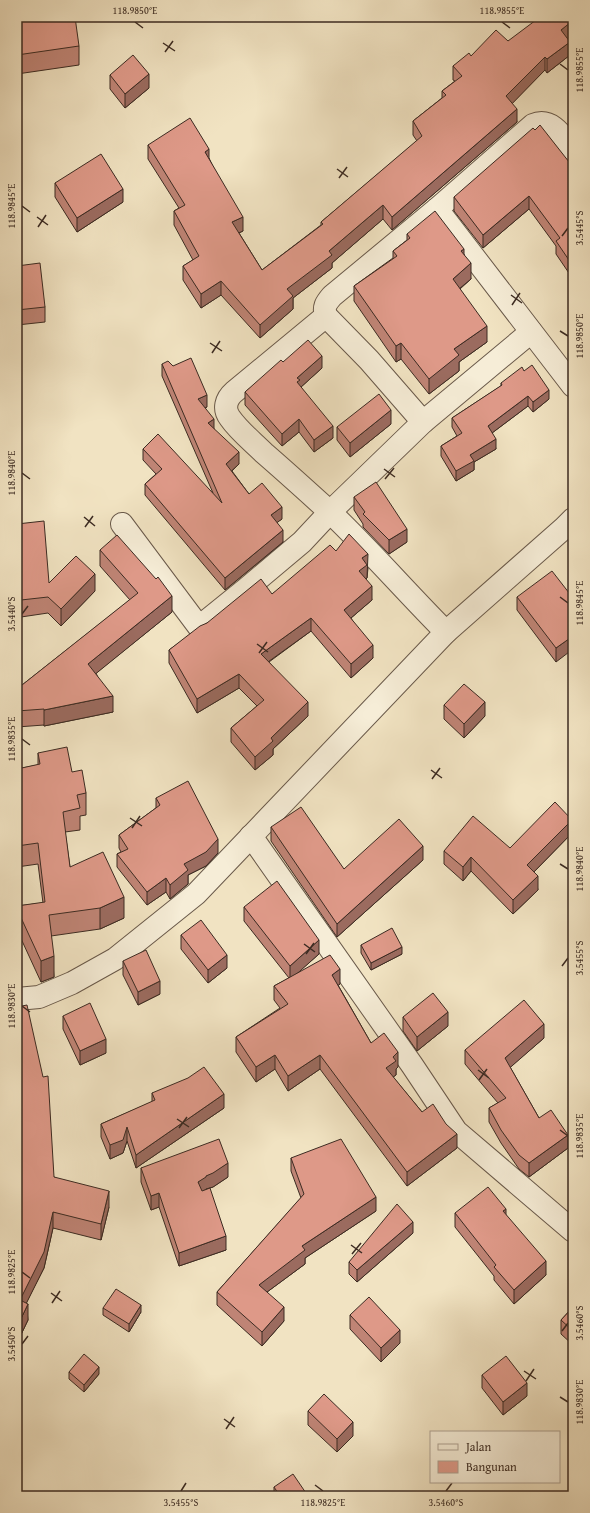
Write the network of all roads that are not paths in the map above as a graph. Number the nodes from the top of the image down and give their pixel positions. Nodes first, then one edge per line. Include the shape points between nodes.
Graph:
1 (573, 150) edge
2 (437, 209) junction
3 (326, 316) junction
4 (531, 332) junction
5 (573, 386) edge
6 (423, 422) junction
7 (330, 512) junction
8 (122, 524) dead end
9 (570, 530) edge
10 (446, 632) junction
11 (252, 836) junction
12 (17, 1000) edge
13 (573, 1232) edge

1 - 2 street via 556,129 545,122 539,122
2 - 3 street via 332,296 326,303
2 - 4 street
3 - 6 street via 369,360
3 - 7 street via 234,392 226,405 229,417 249,439
4 - 5 street
4 - 6 street
6 - 7 street
7 - 8 street via 302,542 199,627
7 - 10 street
9 - 10 street
10 - 11 street
11 - 12 street via 196,894 115,959 72,983 39,997
11 - 13 street via 456,1131

